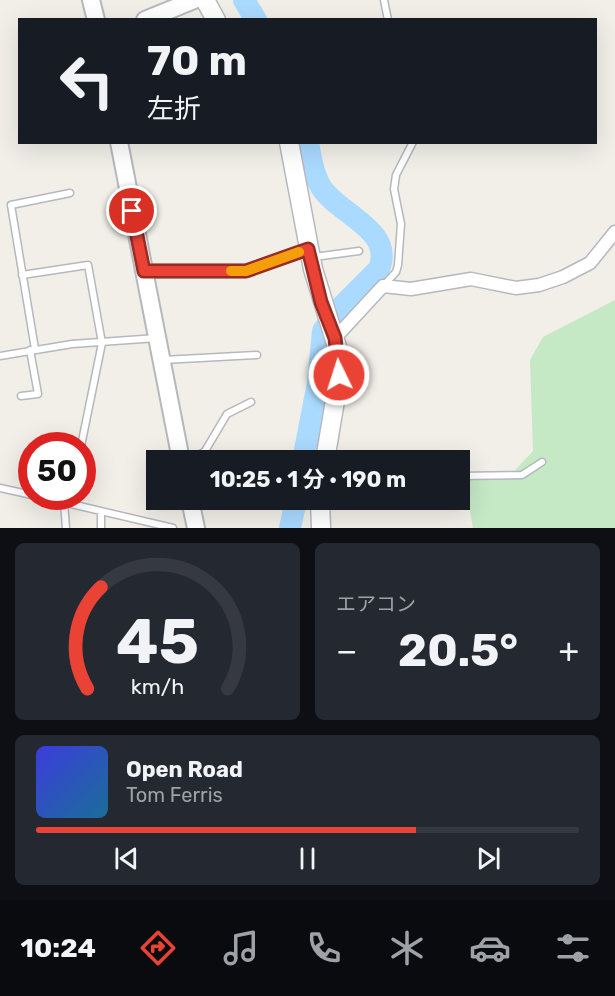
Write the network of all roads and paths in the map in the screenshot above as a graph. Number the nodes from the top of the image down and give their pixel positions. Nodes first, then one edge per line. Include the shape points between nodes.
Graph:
1 (91, 0) edge
2 (194, 0) edge
3 (204, 0) edge
4 (384, 0) edge
5 (96, 18) edge
6 (150, 18) edge
7 (215, 18) edge
8 (388, 18) edge
9 (119, 144) edge
10 (289, 144) edge
11 (412, 144) edge
12 (70, 193) dead end
13 (615, 232) edge
14 (359, 251) dead end
15 (309, 254) junction
16 (144, 271) junction
17 (22, 275) junction
18 (383, 286) junction
19 (334, 336) junction
20 (158, 338) junction
21 (102, 343) junction
22 (33, 350) junction
23 (257, 355) dead end
24 (0, 357) edge
25 (162, 360) junction
26 (21, 396) dead end
27 (251, 402) dead end
28 (84, 432) edge
29 (180, 450) edge
30 (206, 450) edge
31 (327, 450) edge
32 (542, 462) dead end
33 (470, 476) edge
34 (0, 488) edge
35 (18, 492) edge
36 (66, 510) edge
37 (96, 510) edge
38 (192, 510) edge
39 (320, 510) edge
40 (101, 511) junction
41 (66, 528) edge
42 (101, 528) edge
43 (174, 528) edge
44 (195, 528) edge
45 (321, 528) edge

1 - 5 street
2 - 6 street
3 - 7 main road
4 - 8 lane
9 - 16 street
10 - 15 main road
11 - 18 lane via 396,175 394,189 401,224 398,265
12 - 17 lane via 11,206
13 - 18 street via 590,263 563,278 539,285 516,288 471,279 411,289
14 - 15 lane
15 - 16 street via 246,271
15 - 19 main road
16 - 20 street
17 - 21 lane via 88,265
17 - 22 lane
18 - 19 street
19 - 31 main road via 339,375
20 - 21 lane
20 - 25 street
21 - 22 lane
21 - 28 lane
22 - 24 lane
22 - 26 lane via 38,394
23 - 25 lane
25 - 29 street
27 - 30 lane via 227,414
32 - 33 lane via 522,475
34 - 35 lane
36 - 41 lane
37 - 40 lane
38 - 44 street
39 - 45 main road
40 - 42 lane
40 - 43 lane

